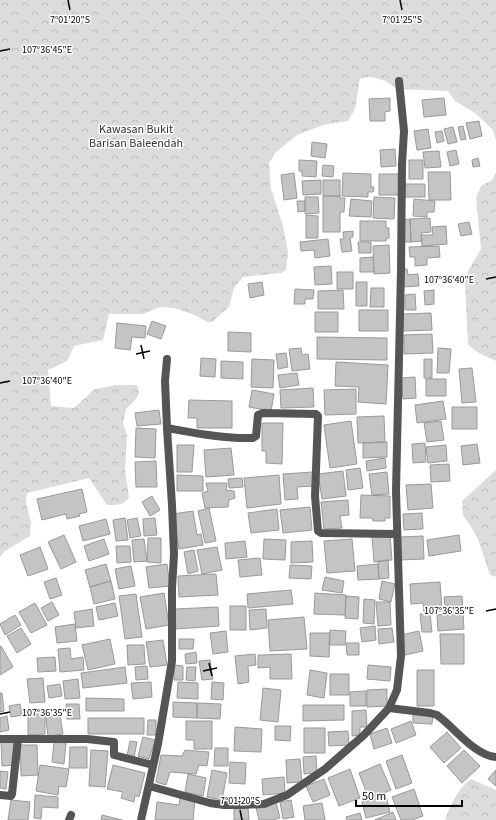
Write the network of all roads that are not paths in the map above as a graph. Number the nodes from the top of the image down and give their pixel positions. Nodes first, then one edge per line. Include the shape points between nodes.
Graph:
1 (399, 81) dead end
2 (167, 359) dead end
3 (167, 428) junction
4 (397, 534) junction
5 (389, 708) junction
6 (0, 739) edge
7 (18, 739) junction
8 (496, 757) edge
9 (153, 765) junction
10 (149, 786) junction
11 (0, 795) edge
12 (141, 820) edge

1 - 4 street via 404,131
2 - 3 street
3 - 4 street via 244,439 256,436 258,415 263,413 316,414 318,416 315,496 318,531
3 - 9 street via 174,554 172,660
4 - 5 street via 401,656 397,690
5 - 8 street via 437,715 478,750 488,757
5 - 10 street via 364,735 325,769 287,795 264,804 241,806 210,803
6 - 7 street
7 - 9 street via 87,739 114,742 114,755
7 - 11 street via 12,794
9 - 10 street
10 - 12 street

